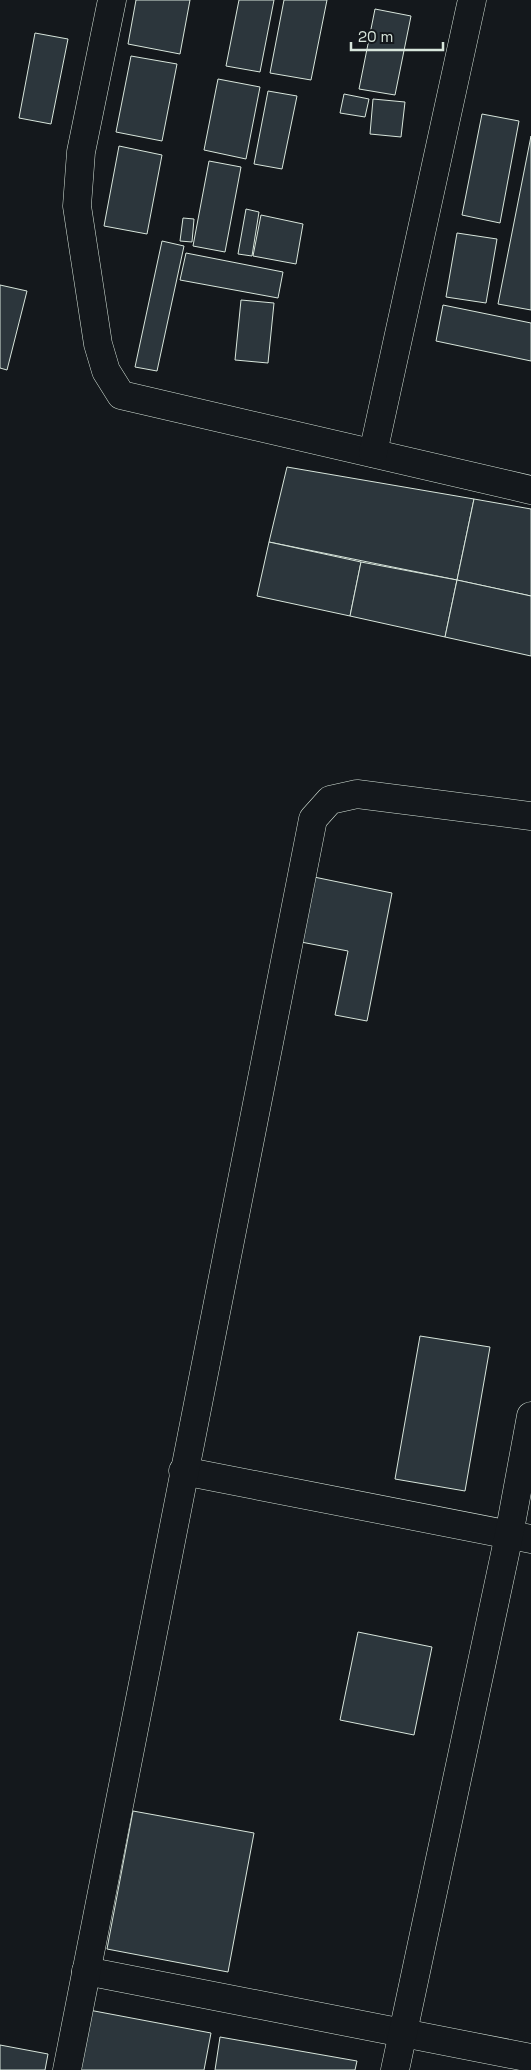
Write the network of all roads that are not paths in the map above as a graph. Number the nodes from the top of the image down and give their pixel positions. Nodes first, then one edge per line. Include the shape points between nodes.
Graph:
1 (112, 0) edge
2 (472, 0) edge
3 (373, 453) junction
4 (531, 490) edge
5 (531, 816) edge
6 (531, 1416) edge
7 (183, 1471) junction
8 (520, 1537) edge
9 (86, 1971) junction
10 (404, 2034) junction
11 (531, 2058) edge
12 (66, 2070) edge
13 (395, 2070) edge

1 - 3 street via 81,152 77,206 98,344 106,371 121,395
2 - 3 street
3 - 4 street
5 - 7 street via 357,794 330,800 313,818
6 - 8 street
7 - 8 street
7 - 9 street
8 - 10 street
9 - 10 street
9 - 12 street
10 - 11 street
10 - 13 street

